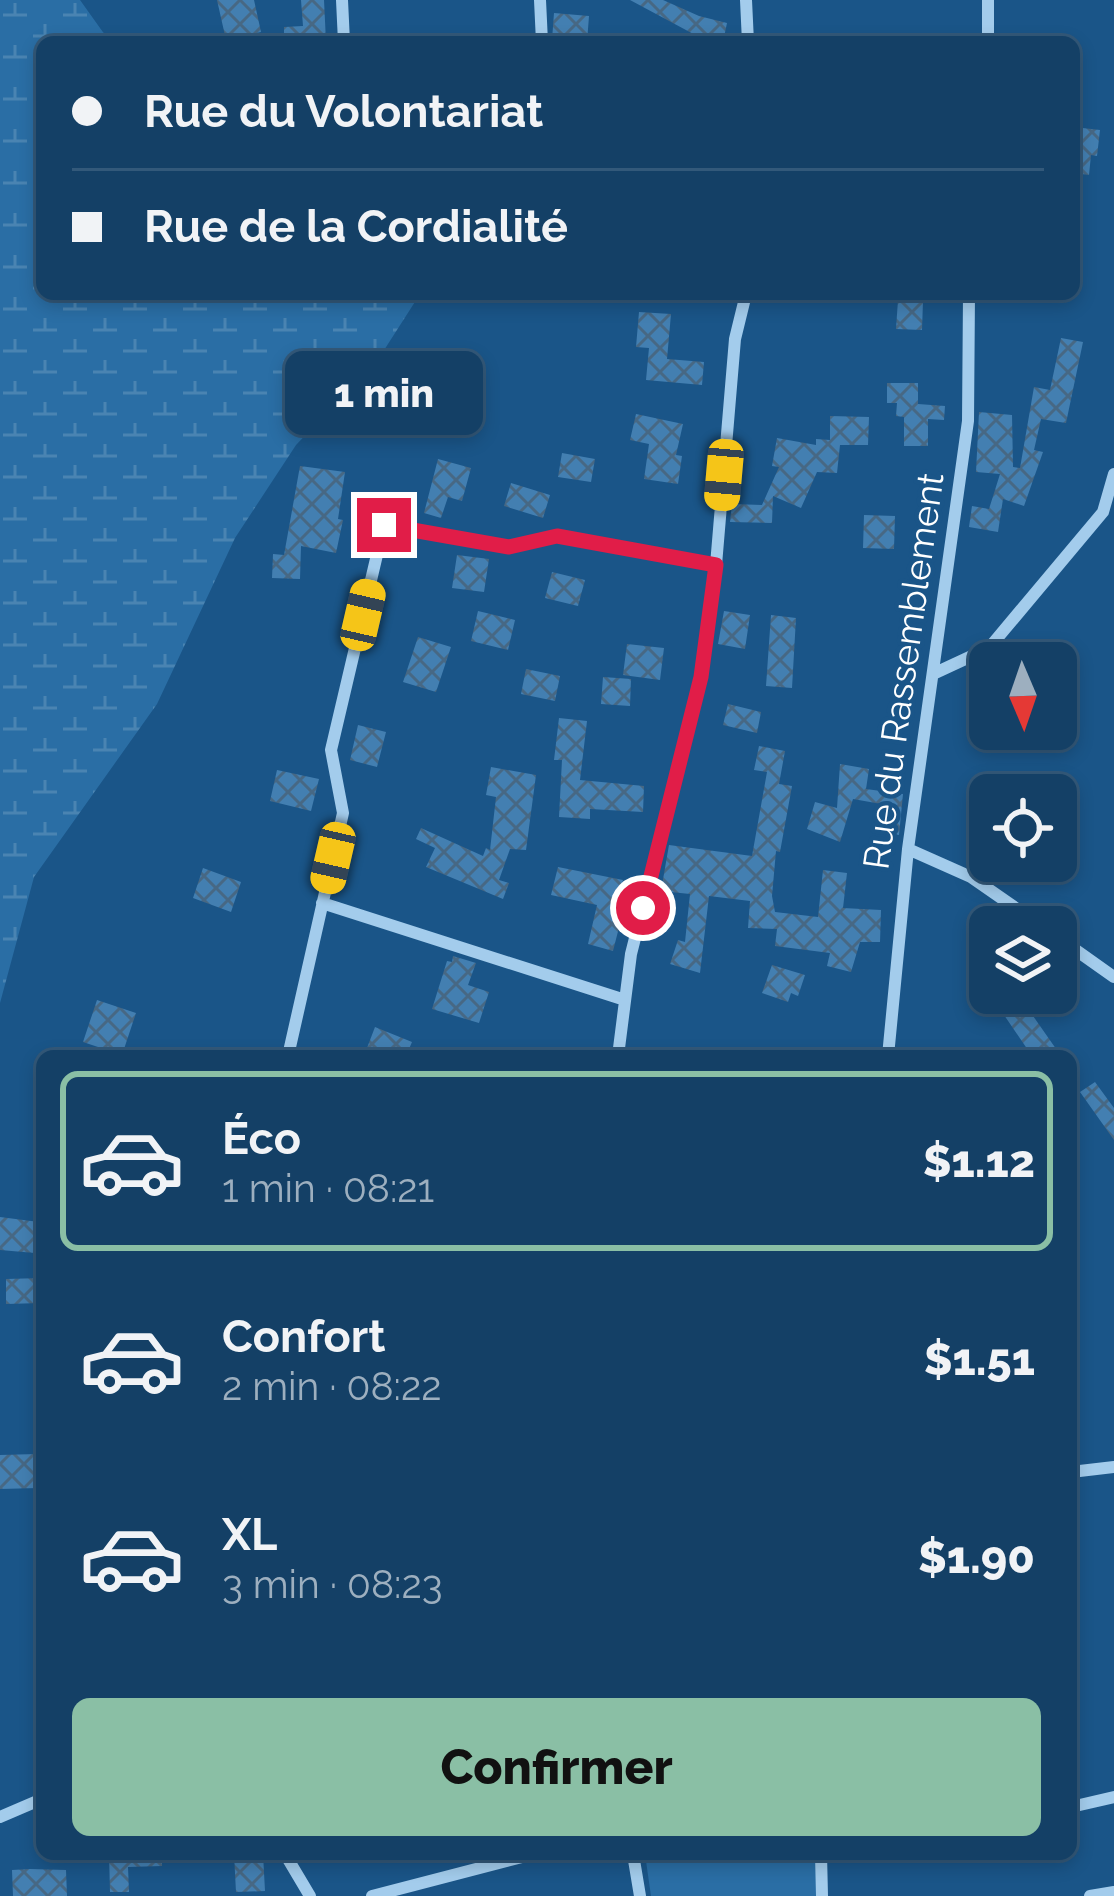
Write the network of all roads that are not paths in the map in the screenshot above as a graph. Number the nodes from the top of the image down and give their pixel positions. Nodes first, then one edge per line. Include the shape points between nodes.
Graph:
1 (342, 0) edge
2 (540, 0) edge
3 (746, 0) edge
4 (986, 0) edge
5 (344, 36) edge
6 (542, 36) edge
7 (748, 36) edge
8 (988, 36) edge
9 (745, 300) edge
10 (969, 300) edge
11 (1114, 473) edge
12 (716, 565) junction
13 (933, 674) junction
14 (908, 849) junction
15 (322, 903) junction
16 (1012, 906) edge
17 (1077, 950) edge
18 (1114, 976) edge
19 (625, 1000) junction
20 (289, 1050) edge
21 (618, 1050) edge
22 (889, 1050) edge
23 (1114, 1467) edge
24 (1077, 1471) edge
25 (1114, 1797) edge
26 (36, 1802) edge
27 (1077, 1806) edge
28 (0, 1817) edge
29 (289, 1860) edge
30 (511, 1860) edge
31 (634, 1860) edge
32 (821, 1860) edge
33 (1114, 1892) edge
34 (310, 1896) edge
35 (372, 1896) edge
36 (640, 1896) edge
37 (822, 1896) edge
38 (1090, 1896) edge

1 - 5 street
2 - 6 street
3 - 7 street
4 - 8 street
9 - 12 street
10 - 13 street, Rue du Rassemblement via 968,421
11 - 13 street via 1103,512 989,648
12 - 15 street via 557,536 509,547 384,525 331,750 343,813
12 - 19 street via 701,677
13 - 14 street, Rue du Rassemblement
14 - 16 street
14 - 22 street, Rue du Rassemblement
15 - 19 street
15 - 20 street
17 - 18 street
19 - 21 street
23 - 24 street
25 - 27 street
26 - 28 street
29 - 34 street
30 - 35 street
31 - 36 street
32 - 37 street
33 - 38 street

